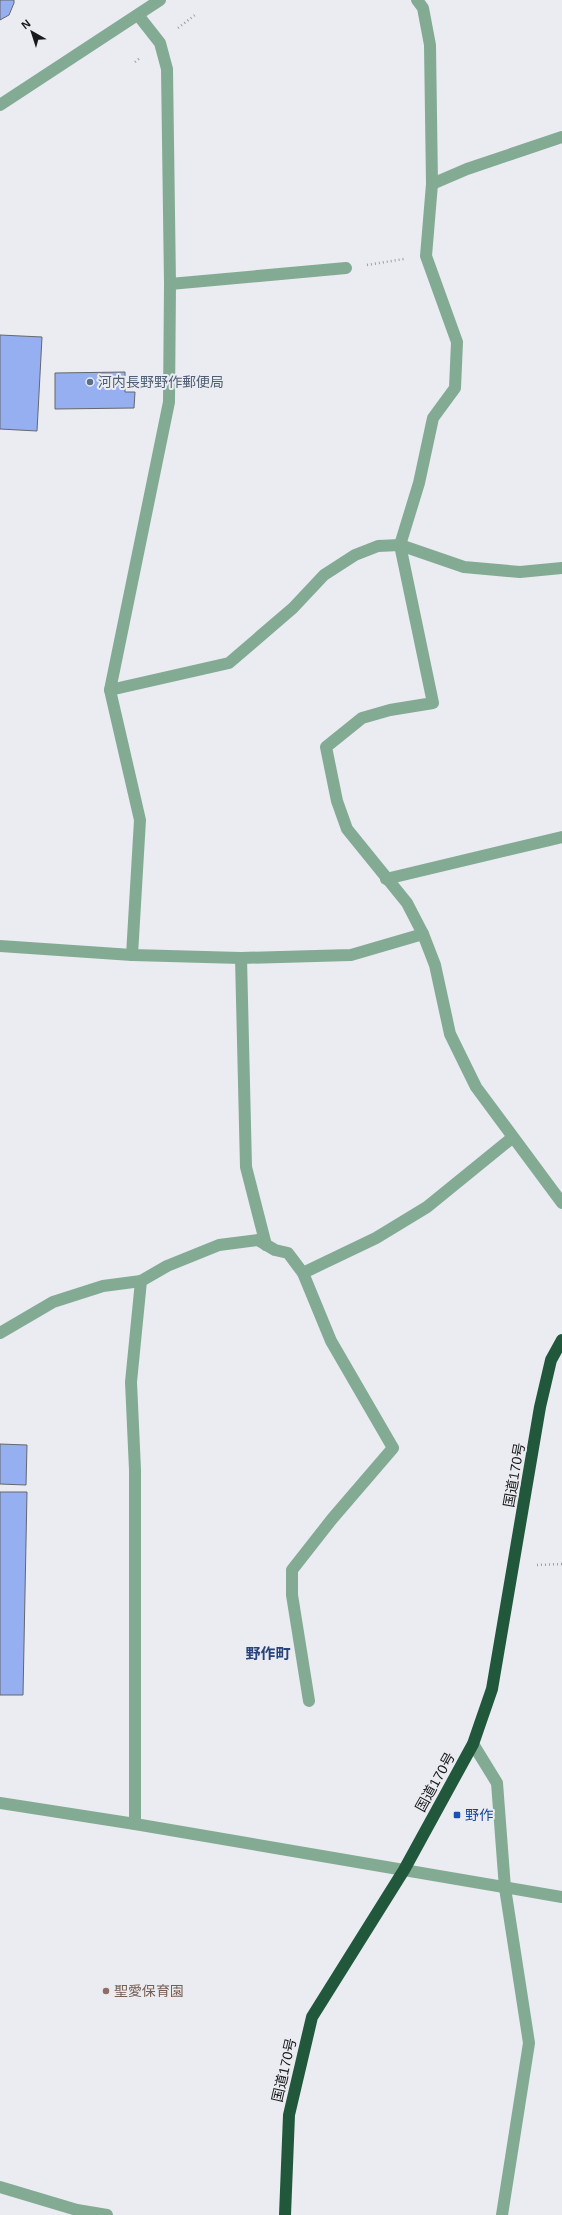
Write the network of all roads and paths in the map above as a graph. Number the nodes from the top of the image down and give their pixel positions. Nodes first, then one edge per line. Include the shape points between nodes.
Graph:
1 (160, 0) edge
2 (417, 0) edge
3 (138, 15) junction
4 (0, 105) edge
5 (562, 137) edge
6 (432, 184) junction
7 (426, 256) junction
8 (346, 268) joint
9 (170, 284) junction
10 (400, 544) junction
11 (562, 568) edge
12 (110, 690) junction
13 (562, 837) edge
14 (386, 879) junction
15 (423, 934) junction
16 (0, 946) edge
17 (132, 955) junction
18 (242, 958) junction
19 (512, 1138) junction
20 (562, 1203) edge
21 (266, 1245) junction
22 (303, 1273) junction
23 (140, 1281) junction
24 (0, 1333) edge
25 (562, 1340) edge
26 (309, 1701) dead end
27 (473, 1744) junction
28 (0, 1803) edge
29 (135, 1824) junction
30 (404, 1870) junction
31 (505, 1888) junction
32 (562, 1897) edge
33 (0, 2187) edge
34 (107, 2215) edge
35 (285, 2215) edge
36 (502, 2215) edge

1 - 3 street
2 - 6 street via 423,8 430,45
3 - 4 street
3 - 9 street via 160,44 167,69
5 - 6 street via 467,169
6 - 7 street
7 - 8 path
7 - 10 street via 457,342 455,388 433,418 419,483
8 - 9 street
9 - 12 street via 169,402
10 - 11 street via 464,566 520,572
10 - 12 street via 378,546 355,555 324,575 293,608 229,663
10 - 14 street via 433,703 390,710 362,718 326,747 337,801 347,829
12 - 17 street via 140,820
13 - 14 street
14 - 15 street via 407,903
15 - 18 street via 351,955
15 - 19 street via 435,964 450,1034 476,1087
16 - 17 street
17 - 18 street
18 - 21 street via 246,1167
19 - 20 street
19 - 22 street via 428,1207 376,1238
21 - 22 street via 288,1253
21 - 23 street via 258,1240 220,1245 167,1266
22 - 26 street via 331,1341 394,1448 332,1519 292,1570 292,1595
23 - 24 street via 103,1286 53,1302
23 - 29 street via 131,1382 135,1470
25 - 27 highway, 国道170号 via 551,1360 540,1407 492,1689
27 - 30 highway, 国道170号
27 - 31 street via 497,1783
28 - 29 street
29 - 30 street
30 - 31 street
30 - 35 highway, 国道170号 via 312,2017 289,2115
31 - 32 street
31 - 36 street via 529,2043
33 - 34 street via 77,2210

